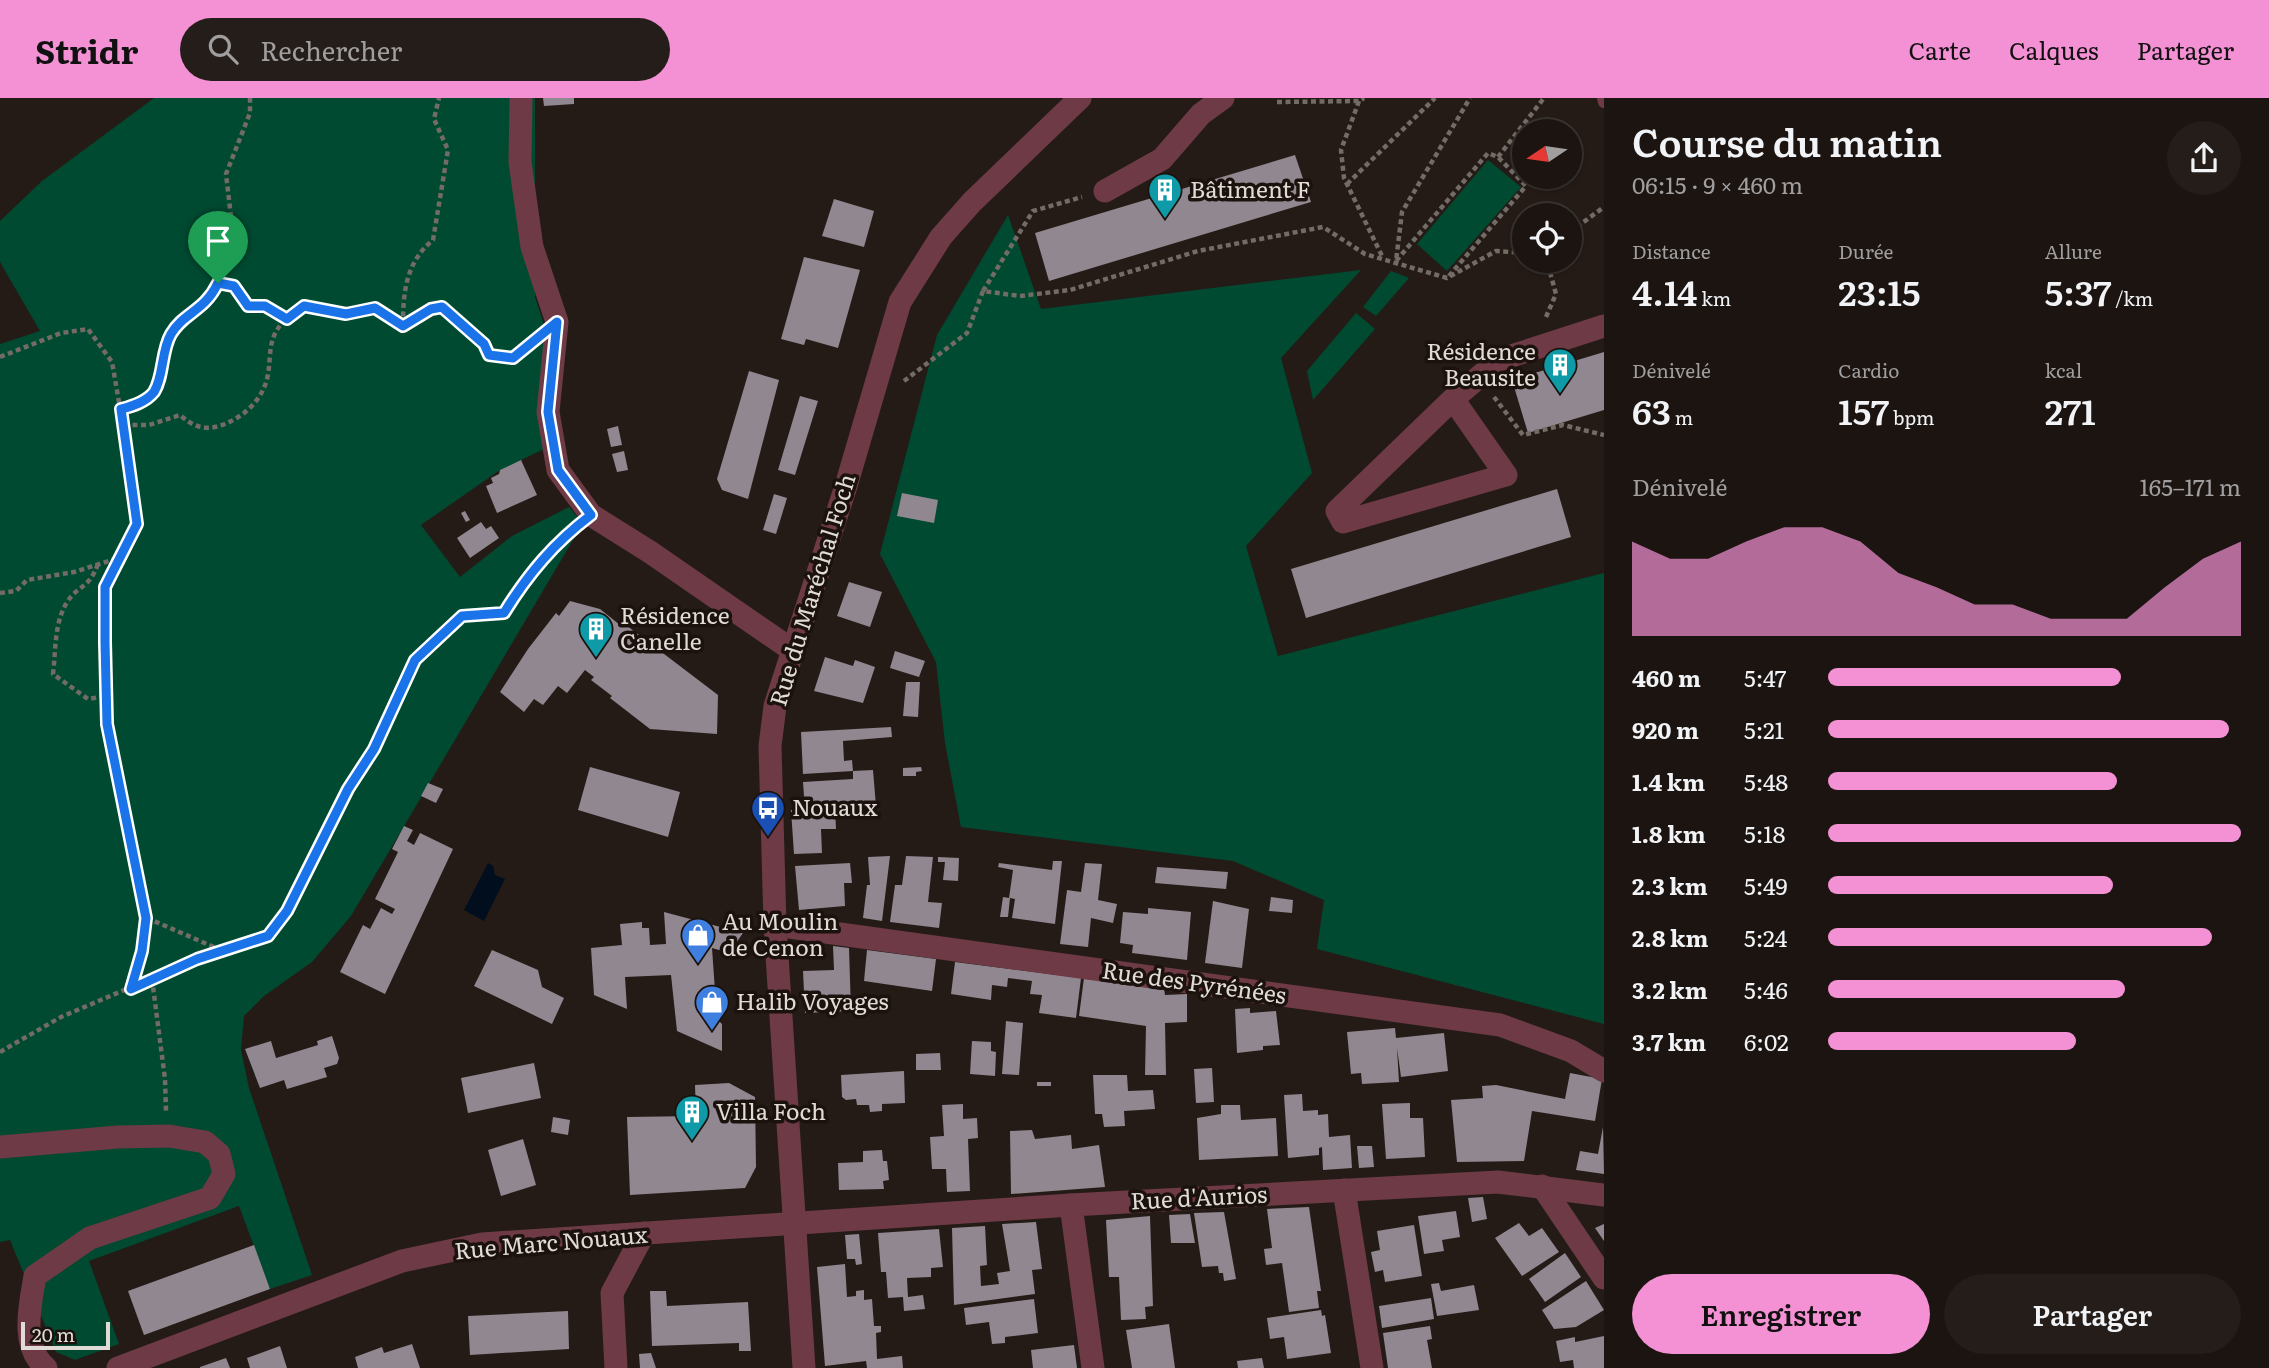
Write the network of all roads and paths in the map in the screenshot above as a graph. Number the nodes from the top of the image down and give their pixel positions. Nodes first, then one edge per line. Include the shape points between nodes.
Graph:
1 (250, 98) edge
2 (439, 98) edge
3 (521, 98) edge
4 (1080, 98) edge
5 (1223, 98) edge
6 (1435, 98) edge
7 (1470, 98) edge
8 (1544, 98) edge
9 (1362, 100) edge
10 (1278, 102) dead end
11 (1498, 157) junction
12 (1347, 184) junction
13 (1105, 191) joint
14 (1604, 207) edge
15 (1582, 223) edge
16 (1512, 252) edge
17 (1383, 258) junction
18 (1396, 261) junction
19 (1550, 273) edge
20 (1447, 278) junction
21 (218, 283) junction
22 (983, 291) junction
23 (287, 319) junction
24 (557, 322) junction
25 (403, 326) junction
26 (1604, 326) edge
27 (1531, 350) junction
28 (0, 357) edge
29 (1501, 386) dead end
30 (870, 399) junction
31 (1453, 399) junction
32 (121, 409) junction
33 (124, 425) junction
34 (1604, 435) edge
35 (591, 515) junction
36 (118, 558) junction
37 (98, 564) junction
38 (0, 593) edge
39 (792, 650) junction
40 (106, 696) junction
41 (146, 918) junction
42 (775, 925) junction
43 (225, 951) junction
44 (152, 979) junction
45 (131, 989) junction
46 (0, 1052) edge
47 (1593, 1058) edge
48 (1604, 1071) edge
49 (166, 1101) dead end
50 (0, 1147) edge
51 (1542, 1186) junction
52 (1344, 1190) junction
53 (1604, 1195) edge
54 (1071, 1205) junction
55 (794, 1223) junction
56 (644, 1233) junction
57 (1604, 1278) edge
58 (34, 1366) edge
59 (118, 1368) edge
60 (616, 1368) edge
61 (804, 1368) edge
62 (1093, 1368) edge
63 (1373, 1368) edge

1 - 21 path via 250,113 226,174 232,225 216,256
2 - 25 path via 434,119 448,150 440,203 433,240 417,253 403,291
3 - 24 street via 520,162 532,247
4 - 30 street, Rue du Maréchal Foch via 941,237 900,302
5 - 13 street via 1202,114 1162,159
6 - 12 path
7 - 18 path via 1402,212
8 - 11 path
9 - 10 path
9 - 12 path via 1341,150
11 - 18 path via 1488,153
11 - 20 path via 1525,186
12 - 17 path
13 - 22 path via 1033,211
14 - 15 path
16 - 20 path via 1496,251
17 - 18 path
17 - 22 path via 1365,254 1323,227 1198,251 1070,290 1020,296
18 - 20 path
19 - 27 path via 1556,294
21 - 23 path via 234,286 248,306 265,306
21 - 32 path via 204,306 170,335 154,391 138,405
22 - 30 path via 967,333 887,394
23 - 25 path via 304,306 346,314 375,308
23 - 33 path via 269,347 268,376 256,401 237,421 209,429 190,424 180,415 149,425
24 - 25 path via 513,358 489,355 484,344 442,307
24 - 35 street via 548,412 558,470
26 - 27 street
27 - 31 street via 1499,360
28 - 32 path via 61,333 88,329 112,362
29 - 34 path via 1493,396 1522,435 1563,425
30 - 39 street, Rue du Maréchal Foch
31 - 31 street via 1337,512 1343,522 1506,475
32 - 33 path
33 - 36 path via 137,524
35 - 39 street
35 - 43 path via 566,533 530,571 504,613 462,616 415,660 374,749 348,789 287,911 268,936
36 - 37 path
36 - 40 path via 105,587
37 - 38 path via 27,580 16,591
37 - 40 path via 92,581 69,599 60,615 52,674 88,699
39 - 42 street, Rue du Maréchal Foch via 775,706 770,746
40 - 41 path via 107,724
41 - 43 path
41 - 45 path
42 - 47 street, Rue des Pyrénées via 1500,1025
42 - 55 street, Rue du Maréchal Foch
43 - 44 path
44 - 45 path
44 - 49 path
45 - 46 path via 61,1017
47 - 48 street, Rue des Pyrénées
50 - 58 street via 169,1136 205,1142 219,1154 224,1174 210,1198 90,1238 34,1276 29,1318
51 - 52 street, Rue d'Aurios via 1498,1182
51 - 53 street, Rue d'Aurios
51 - 57 street
52 - 54 street, Rue d'Aurios
52 - 63 street
54 - 55 street, Rue d'Aurios
54 - 62 street
55 - 56 street, Rue Marc Nouaux
55 - 61 street, Rue du Maréchal Foch
56 - 59 street, Rue Marc Nouaux via 482,1244 402,1262
56 - 60 street via 612,1293

